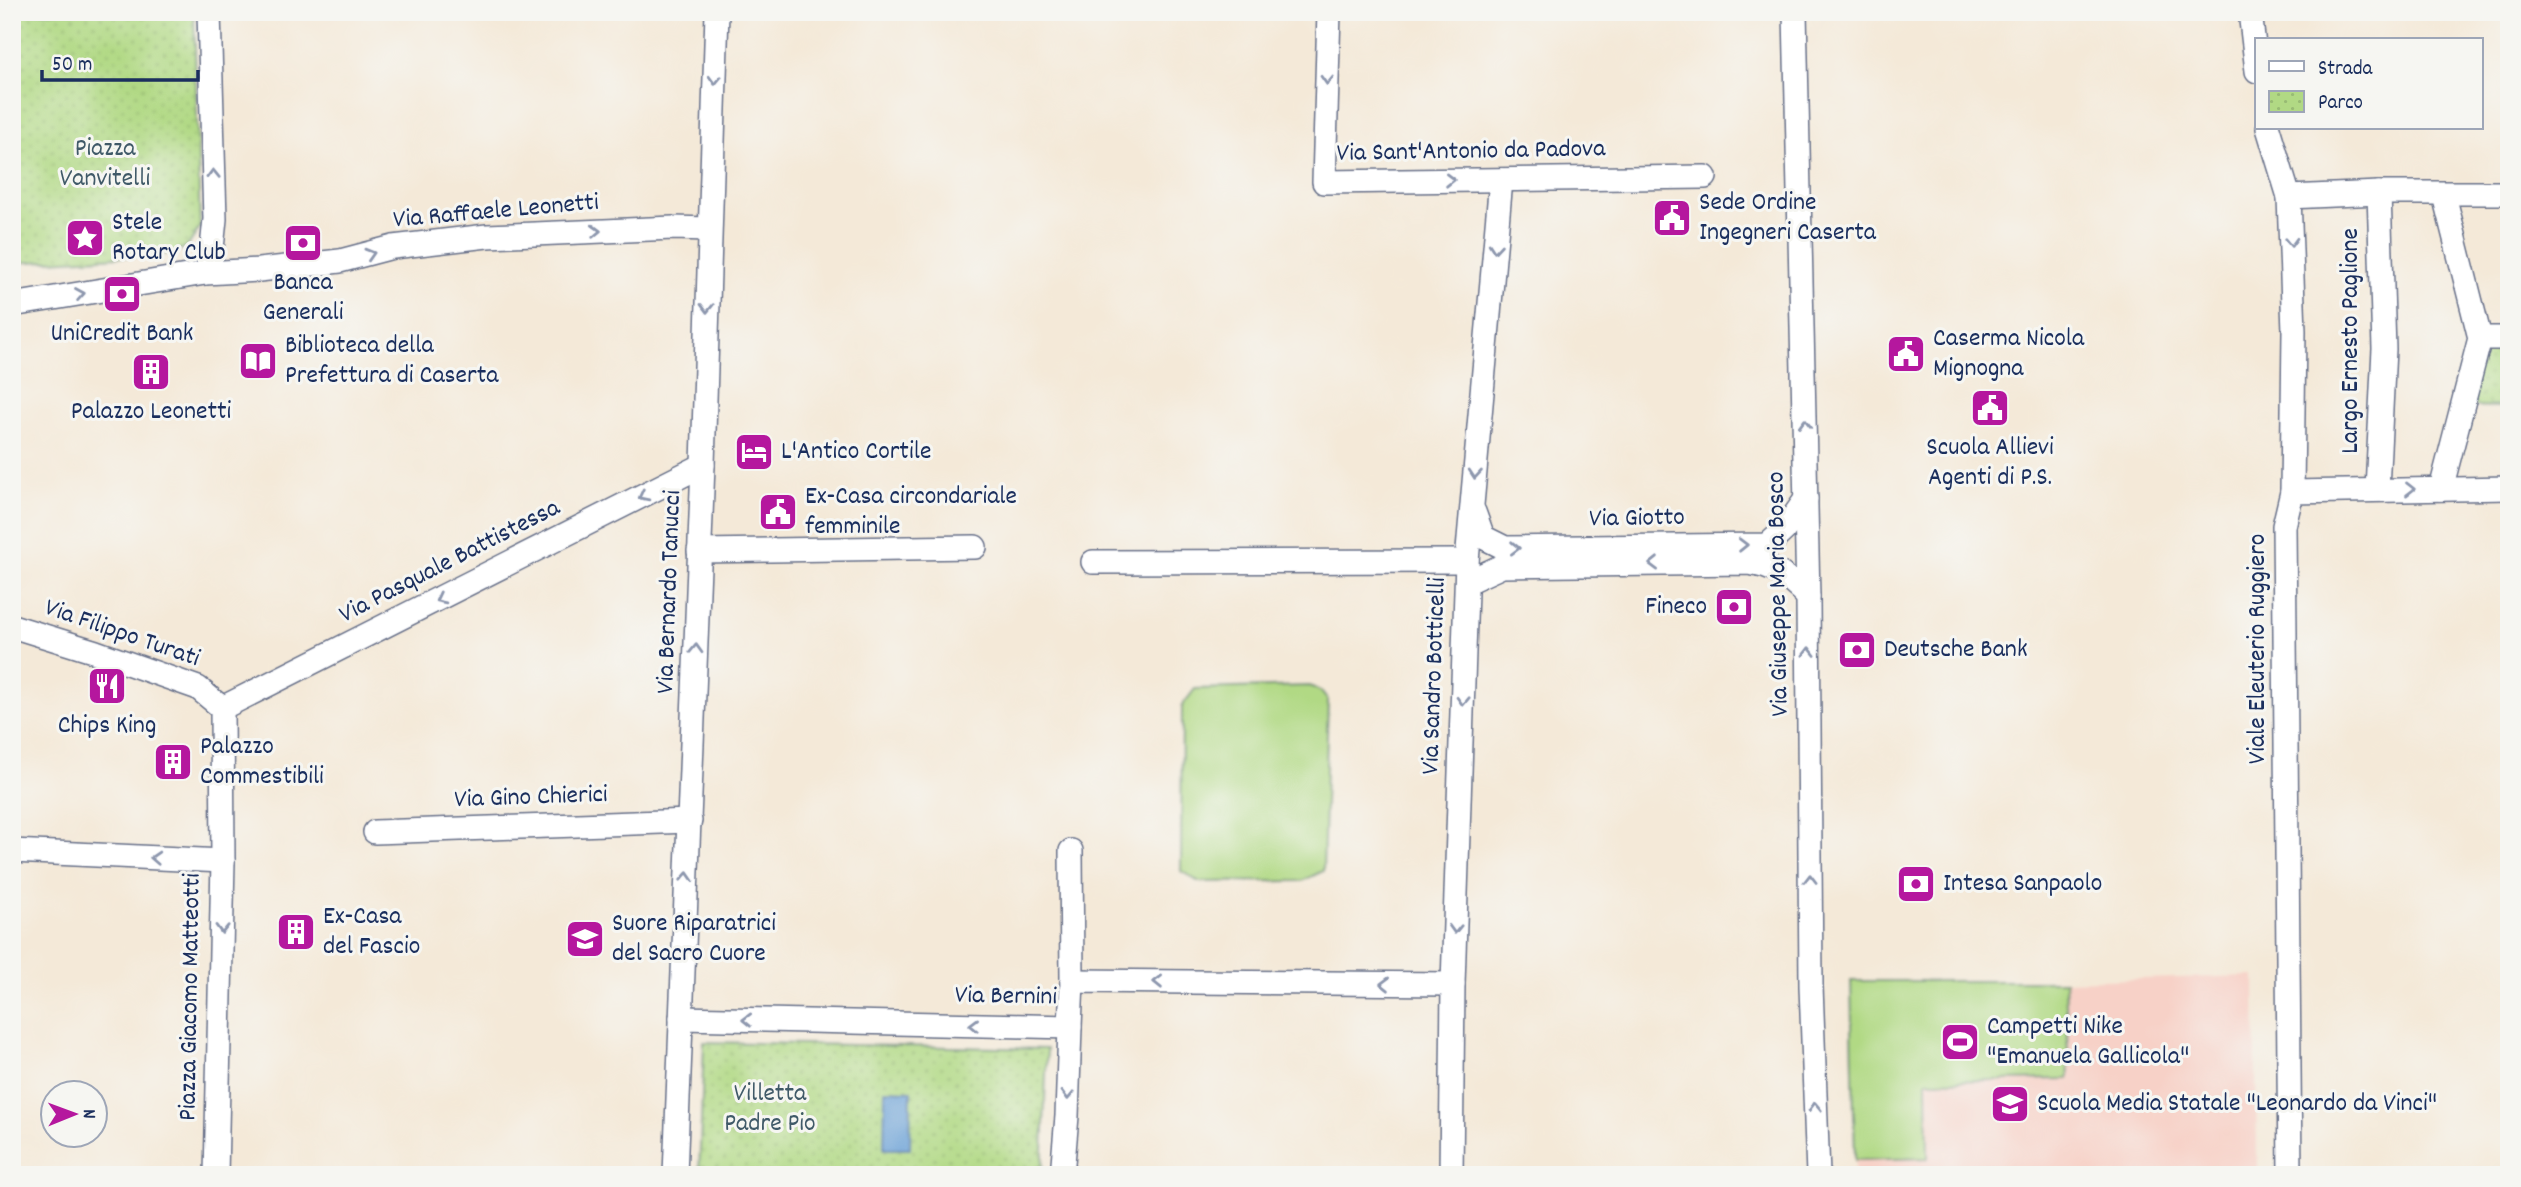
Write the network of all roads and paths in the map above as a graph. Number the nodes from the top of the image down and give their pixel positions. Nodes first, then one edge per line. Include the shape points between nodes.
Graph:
1 (209, 12) edge
2 (717, 12) edge
3 (1329, 12) edge
4 (1795, 12) edge
5 (2250, 12) edge
6 (2255, 54) edge
7 (2269, 130) edge
8 (1705, 177) dead end
9 (1501, 180) junction
10 (2509, 193) edge
11 (2379, 194) junction
12 (2444, 195) junction
13 (2289, 197) junction
14 (709, 229) junction
15 (205, 274) junction
16 (12, 305) edge
17 (2480, 338) junction
18 (2509, 338) edge
19 (704, 465) junction
20 (2509, 488) edge
21 (2377, 489) junction
22 (2441, 489) junction
23 (2292, 492) junction
24 (1806, 499) junction
25 (1472, 506) junction
26 (975, 547) dead end
27 (699, 551) junction
28 (1093, 562) dead end
29 (1467, 572) junction
30 (1808, 597) junction
31 (12, 626) edge
32 (222, 709) junction
33 (690, 821) junction
34 (375, 832) dead end
35 (12, 851) edge
36 (1071, 851) dead end
37 (223, 861) junction
38 (1072, 981) junction
39 (1448, 984) junction
40 (686, 1018) junction
41 (1070, 1027) junction
42 (216, 1175) edge
43 (675, 1175) edge
44 (684, 1175) edge
45 (1062, 1175) edge
46 (1438, 1175) edge
47 (1451, 1175) edge
48 (1818, 1175) edge
49 (2290, 1175) edge

15 -> 1 street via 215,219
2 -> 14 street, Via Bernardo Tanucci
3 -> 9 street, Via Sant'Antonio da Padova via 1324,182
24 -> 4 street, Via Giuseppe Maria Bosco
5 - 6 street
7 - 13 street, Viale Eleuterio Ruggiero
8 - 9 street, Via Sant'Antonio da Padova
9 -> 25 street, Via Sandro Botticelli
10 - 12 street
11 - 12 street
11 - 13 street
11 - 21 street, Largo Ernesto Paglione via 2384,349
12 - 17 street
13 -> 23 street, Viale Eleuterio Ruggiero via 2294,331
15 -> 14 street, Via Raffaele Leonetti via 340,261 393,247 487,236
14 -> 19 street, Via Bernardo Tanucci
16 -> 15 street, Via Raffaele Leonetti
17 - 18 street
17 - 22 street
19 - 27 street, Via Bernardo Tanucci
19 -> 32 street, Via Pasquale Battistessa
20 - 22 street
21 -> 22 street
21 - 23 street
23 - 49 street, Viale Eleuterio Ruggiero via 2284,526
25 -> 24 street, Via Giotto via 1483,537 1505,548 1768,545
24 - 30 street, Via Giuseppe Maria Bosco
25 - 29 street, Via Sandro Botticelli
26 - 27 street
33 -> 27 street, Via Bernardo Tanucci
28 - 29 street, Via Giotto
30 -> 29 street, Via Giotto via 1768,565 1748,563 1502,566
29 -> 39 street, Via Sandro Botticelli
48 -> 30 street, Via Giuseppe Maria Bosco via 1811,986
31 - 32 street, Via Filippo Turati via 198,688
32 - 37 street
33 - 34 street, Via Gino Chierici
40 -> 33 street, Via Bernardo Tanucci
37 -> 35 street, Piazza Giacomo Matteotti
36 - 38 street
37 -> 42 street, Piazza Giacomo Matteotti
39 -> 38 street, Via Bernini
38 - 41 street, Via Bernini
39 - 46 street, Via Sandro Botticelli
39 - 47 street, Via Sandro Botticelli
41 -> 40 street, Via Bernini
40 - 43 street, Via Bernardo Tanucci
40 - 44 street, Via Bernardo Tanucci
41 -> 45 street

